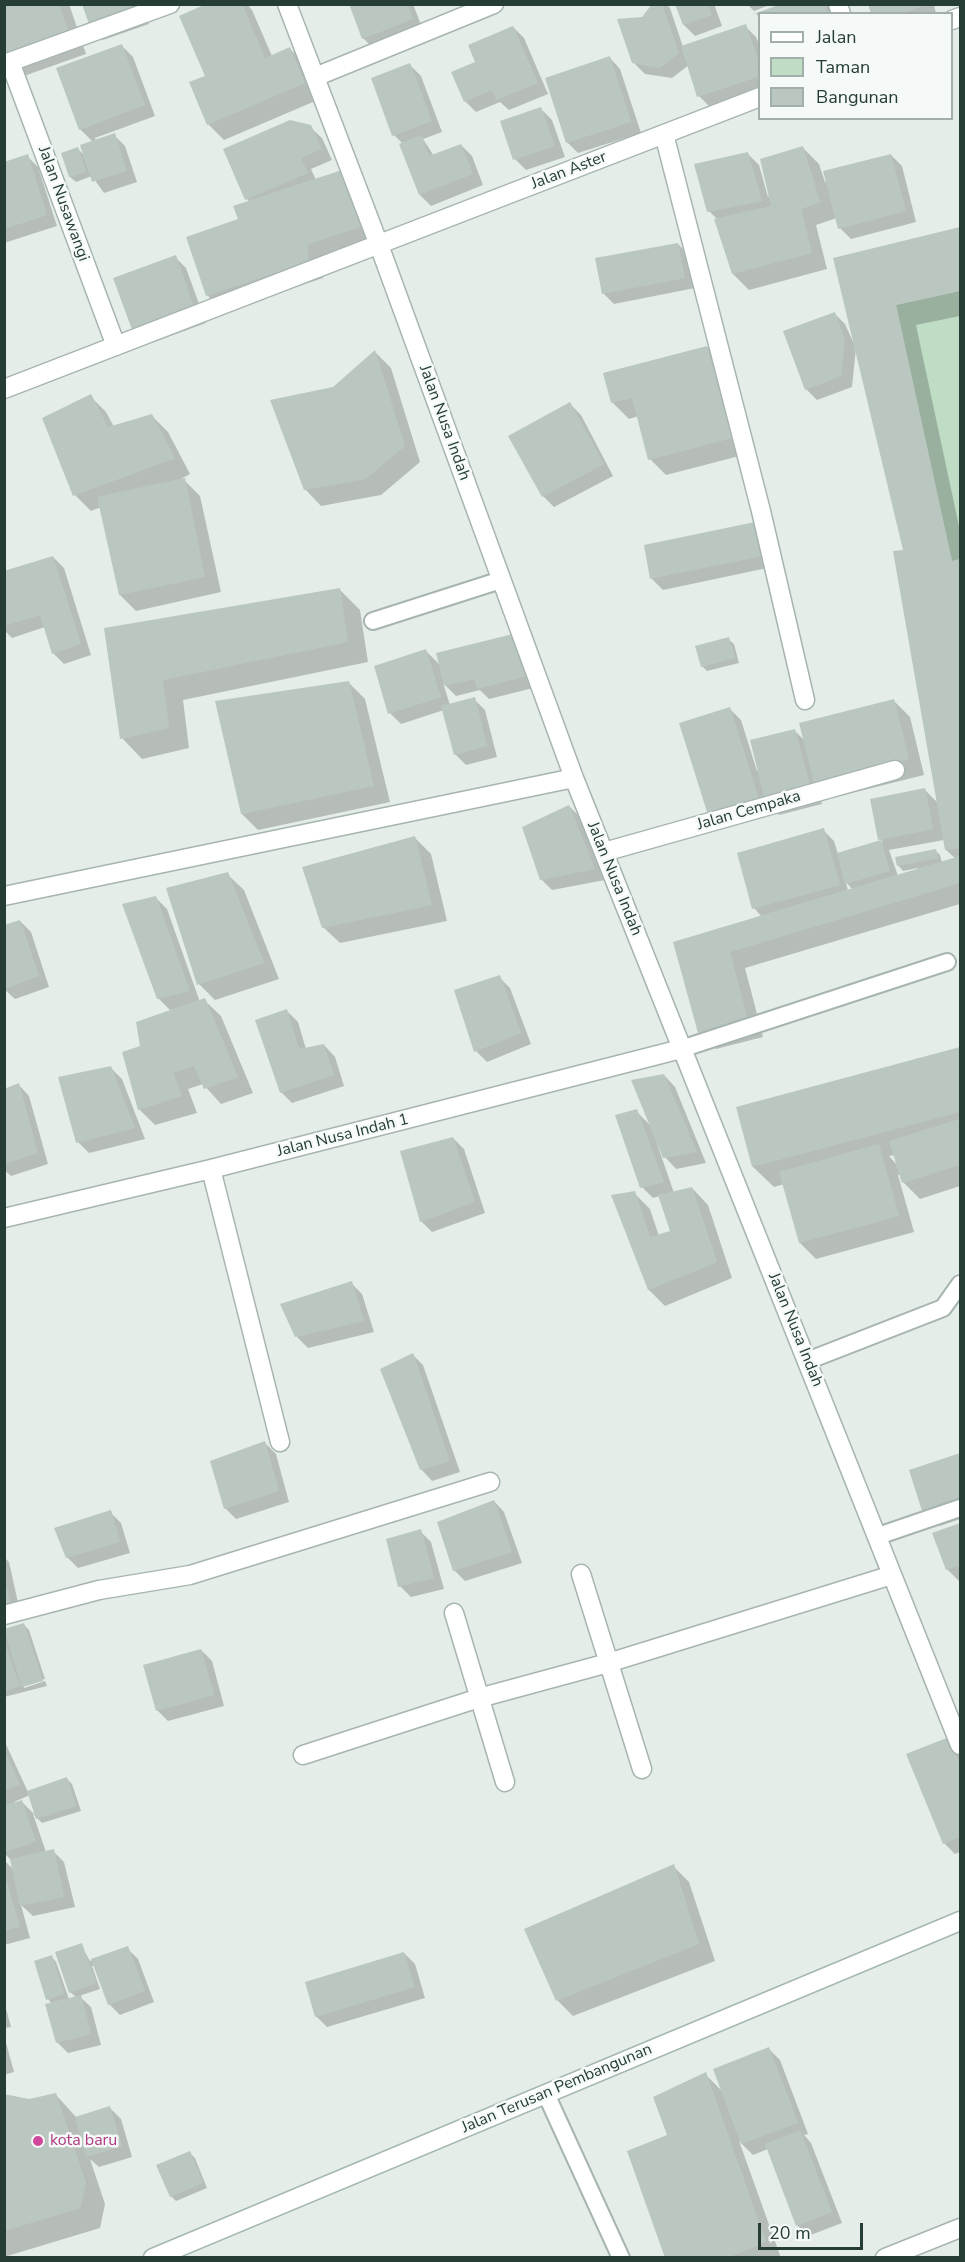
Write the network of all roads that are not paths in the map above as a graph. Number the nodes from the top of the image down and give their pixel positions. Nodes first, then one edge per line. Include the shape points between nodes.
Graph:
1 (170, 4) edge
2 (287, 4) edge
3 (494, 4) edge
4 (7, 63) edge
5 (315, 77) junction
6 (758, 97) edge
7 (664, 134) junction
8 (379, 244) junction
9 (116, 346) junction
10 (4, 389) edge
11 (501, 580) junction
12 (373, 621) dead end
13 (805, 700) dead end
14 (895, 771) dead end
15 (574, 778) junction
16 (603, 852) junction
17 (5, 891) edge
18 (947, 962) dead end
19 (681, 1049) junction
20 (211, 1169) junction
21 (4, 1218) edge
22 (960, 1284) edge
23 (807, 1361) junction
24 (280, 1442) dead end
25 (490, 1482) dead end
26 (960, 1508) edge
27 (878, 1536) junction
28 (581, 1574) dead end
29 (892, 1575) junction
30 (454, 1613) dead end
31 (4, 1615) edge
32 (608, 1663) junction
33 (479, 1698) junction
34 (960, 1745) edge
35 (303, 1755) dead end
36 (642, 1769) dead end
37 (505, 1782) dead end
38 (960, 1921) edge
39 (546, 2094) junction
40 (960, 2228) edge
41 (153, 2258) edge
42 (621, 2258) edge
43 (885, 2258) edge

1 - 4 street
2 - 5 street, Jalan Nusa Indah
3 - 5 street
4 - 9 street, Jalan Nusawangi
5 - 8 street, Jalan Nusa Indah
6 - 7 street, Jalan Aster
7 - 8 street, Jalan Aster
7 - 13 street
8 - 9 street, Jalan Aster
8 - 11 street, Jalan Nusa Indah
9 - 10 street, Jalan Aster
11 - 12 lane
11 - 15 street, Jalan Nusa Indah
14 - 16 street, Jalan Cempaka
15 - 16 street, Jalan Nusa Indah
15 - 17 street
16 - 19 street, Jalan Nusa Indah
18 - 19 lane
19 - 20 street, Jalan Nusa Indah 1
19 - 23 street, Jalan Nusa Indah
20 - 21 street, Jalan Nusa Indah 1
20 - 24 street
22 - 23 lane via 944,1308
23 - 27 street, Jalan Nusa Indah
25 - 31 street via 190,1575 99,1590
26 - 27 lane
27 - 29 street, Jalan Nusa Indah
28 - 32 street
29 - 32 street
29 - 34 street, Jalan Nusa Indah
30 - 33 street
32 - 33 street
32 - 36 street
33 - 35 street
33 - 37 street
38 - 39 street, Jalan Terusan Pembangunan
39 - 41 street, Jalan Terusan Pembangunan
39 - 42 lane
40 - 43 street

